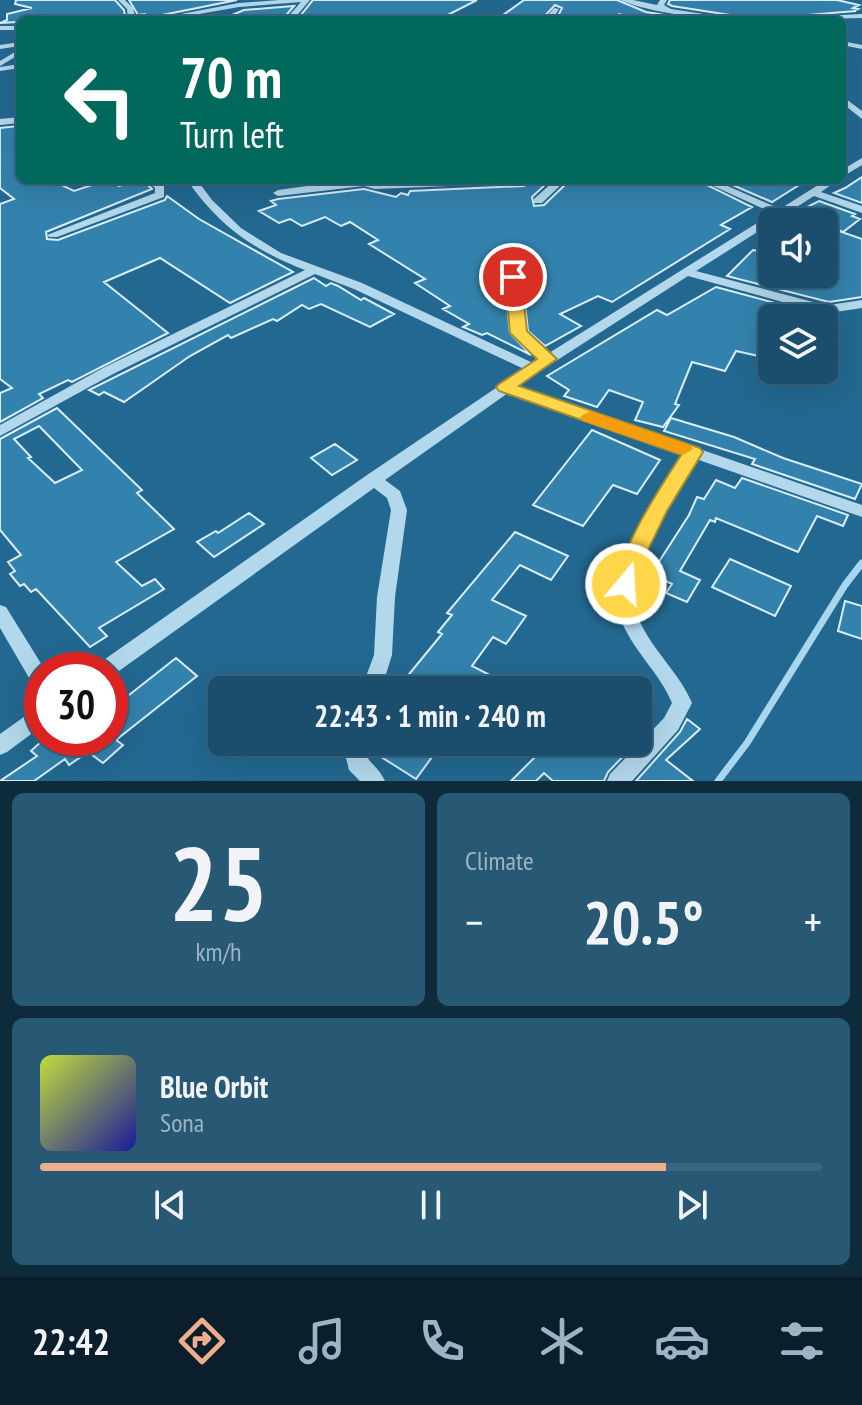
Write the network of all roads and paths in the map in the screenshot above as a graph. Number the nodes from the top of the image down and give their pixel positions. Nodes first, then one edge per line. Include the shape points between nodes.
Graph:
1 (121, 0) edge
2 (306, 0) edge
3 (623, 0) edge
4 (664, 0) edge
5 (198, 1) edge
6 (556, 9) dead end
7 (667, 10) junction
8 (210, 11) junction
9 (131, 16) edge
10 (192, 16) edge
11 (292, 16) edge
12 (551, 16) edge
13 (664, 16) edge
14 (710, 16) edge
15 (16, 54) edge
16 (0, 67) edge
17 (156, 184) edge
18 (195, 184) edge
19 (345, 184) edge
20 (368, 184) edge
21 (388, 184) edge
22 (557, 184) edge
23 (714, 184) edge
24 (827, 184) edge
25 (278, 193) dead end
26 (814, 193) junction
27 (538, 201) dead end
28 (769, 208) edge
29 (789, 208) edge
30 (862, 210) edge
31 (758, 228) edge
32 (53, 235) dead end
33 (312, 271) junction
34 (690, 273) junction
35 (513, 277) dead end
36 (862, 304) edge
37 (541, 364) junction
38 (505, 387) junction
39 (0, 431) edge
40 (693, 452) junction
41 (373, 479) junction
42 (862, 511) edge
43 (0, 612) edge
44 (24, 652) edge
45 (128, 654) edge
46 (376, 676) edge
47 (24, 728) edge
48 (0, 746) edge
49 (355, 756) edge
50 (374, 781) edge
51 (618, 781) edge

1 - 9 street
2 - 8 street
2 - 11 street
3 - 7 street
4 - 7 street via 660,5
5 - 8 street
6 - 12 street
7 - 13 street
7 - 14 street
8 - 10 street
15 - 16 street
17 - 32 street via 160,195
18 - 33 street via 237,230
19 - 25 street
20 - 21 street
22 - 27 street
23 - 28 street
24 - 26 street
26 - 29 street
26 - 30 street
31 - 34 street
33 - 37 street
33 - 39 street via 108,371
34 - 36 street via 812,306
34 - 37 street
35 - 37 street via 519,333
37 - 38 street
38 - 40 street
38 - 41 street
40 - 42 street
40 - 51 street via 657,510 626,584 628,614 682,703 671,724
41 - 45 street
41 - 46 street via 394,495 399,510 383,655
43 - 44 street
47 - 48 street
49 - 50 street

